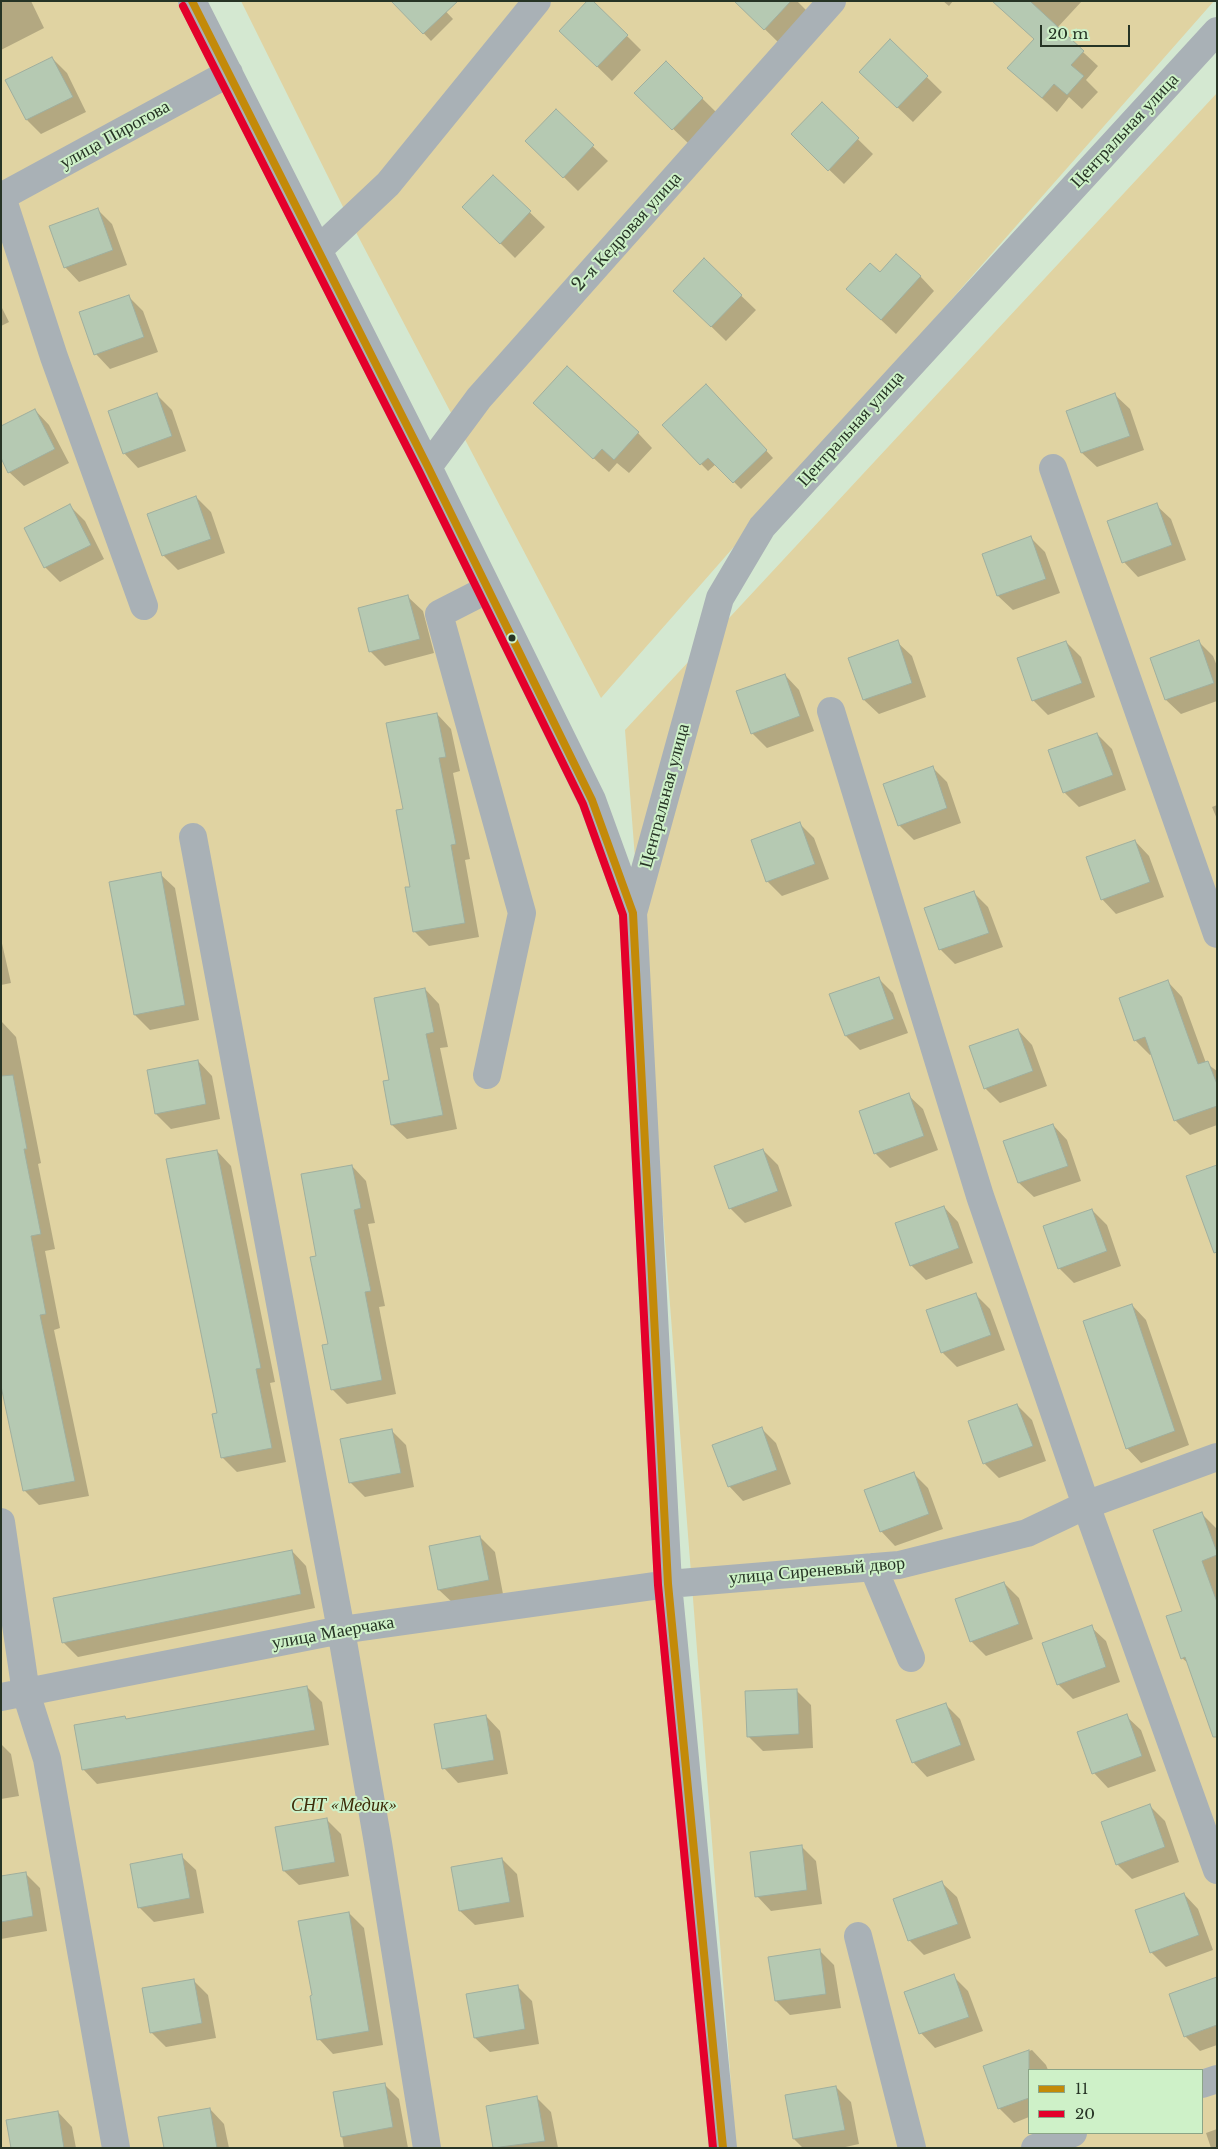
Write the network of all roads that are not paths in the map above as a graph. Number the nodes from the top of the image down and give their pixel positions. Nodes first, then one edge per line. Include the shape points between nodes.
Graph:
1 (192, 1) edge
2 (537, 1) edge
3 (832, 1) edge
4 (1217, 31) edge
5 (228, 73) junction
6 (2, 197) edge
7 (318, 250) junction
8 (428, 467) junction
9 (1053, 468) dead end
10 (488, 589) junction
11 (144, 606) dead end
12 (831, 712) dead end
13 (194, 837) dead end
14 (633, 912) junction
15 (1217, 934) edge
16 (487, 1075) dead end
17 (1217, 1457) edge
18 (1086, 1505) junction
19 (1, 1522) edge
20 (873, 1567) junction
21 (668, 1584) junction
22 (341, 1630) junction
23 (910, 1658) dead end
24 (14, 1695) edge
25 (1217, 1870) edge
26 (858, 1936) dead end
27 (1217, 2079) edge
28 (1203, 2084) edge
29 (1070, 2134) edge
30 (116, 2148) edge
31 (427, 2148) edge
32 (723, 2148) edge
33 (912, 2148) edge
34 (1035, 2148) edge

1 - 5 street
2 - 7 street via 388,184
3 - 8 street, 2-я Кедровая улица via 479,398
4 - 14 street, Центральная улица via 762,527 720,598
5 - 6 street, улица Пирогова
5 - 7 street
6 - 11 street via 54,357
7 - 8 street
8 - 10 street
9 - 15 street
10 - 14 street via 592,800
10 - 16 street via 439,614 522,913
12 - 18 street via 980,1196
13 - 22 street
14 - 21 street
17 - 18 street, улица Сиреневый двор
18 - 20 street, улица Сиреневый двор via 1027,1533 899,1565
18 - 25 street
19 - 24 street
20 - 21 street, улица Сиреневый двор
20 - 23 street
21 - 22 street, улица Маерчака
21 - 32 street
22 - 24 street, улица Маерчака
22 - 31 street
24 - 30 street via 47,1759
26 - 33 street
27 - 28 street
29 - 34 street

